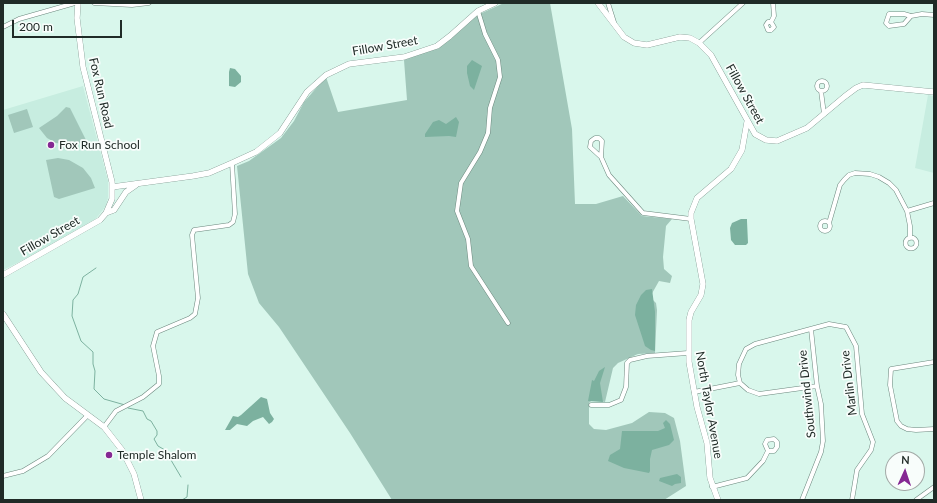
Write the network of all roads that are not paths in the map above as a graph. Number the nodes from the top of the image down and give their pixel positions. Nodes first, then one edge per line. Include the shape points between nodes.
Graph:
1 (74, 3) edge
2 (78, 3) edge
3 (94, 3) edge
4 (149, 3) edge
5 (495, 3) edge
6 (598, 3) edge
7 (608, 3) edge
8 (743, 3) edge
9 (773, 3) edge
10 (478, 11) junction
11 (934, 15) edge
12 (911, 16) junction
13 (771, 22) dead end
14 (615, 25) junction
15 (3, 27) edge
16 (699, 43) junction
17 (821, 91) dead end
18 (934, 92) edge
19 (824, 114) junction
20 (747, 122) junction
21 (601, 157) junction
22 (232, 163) junction
23 (138, 184) junction
24 (112, 187) junction
25 (112, 198) junction
26 (122, 199) junction
27 (934, 203) edge
28 (907, 211) junction
29 (106, 213) junction
30 (691, 219) junction
31 (829, 223) dead end
32 (910, 238) dead end
33 (3, 275) edge
34 (3, 314) edge
35 (508, 323) dead end
36 (811, 329) junction
37 (688, 353) junction
38 (934, 362) edge
39 (740, 383) junction
40 (816, 386) junction
41 (694, 392) junction
42 (591, 405) dead end
43 (87, 416) junction
44 (104, 427) junction
45 (934, 429) edge
46 (768, 451) dead end
47 (3, 476) edge
48 (712, 487) junction
49 (934, 487) edge
50 (141, 500) edge
51 (718, 500) edge
52 (802, 500) edge
53 (852, 500) edge
54 (916, 500) edge

1 - 15 street via 19,19
2 - 24 street, Fox Run Road via 77,18 83,67
3 - 4 street
5 - 10 street, Fillow Street
6 - 14 street, Fillow Street
7 - 14 street
8 - 16 street
9 - 13 street via 774,16
10 - 22 street, Fillow Street via 437,46 404,57 359,61 326,75 307,92 280,133 256,152
10 - 35 street via 485,34 498,60 500,77 490,108 488,134 461,183 457,212 468,239 471,266
11 - 12 street
12 - 12 street via 889,14 886,23 889,26 904,24
14 - 16 street, Fillow Street via 628,40 639,45 680,37 690,38
16 - 20 street, Fillow Street via 711,55
17 - 19 street
18 - 19 street, Fillow Street via 863,85
19 - 20 street, Fillow Street via 807,128 777,141 766,140 755,134
20 - 30 street, North Taylor Avenue via 742,150 731,169 697,198
21 - 21 street via 602,142 595,138 591,141 590,147
21 - 30 street via 609,175 643,213
22 - 23 street, Fillow Street via 205,174
22 - 44 street via 235,214 233,222 229,225 194,230 192,235 198,298 195,314 157,332 153,346 159,384 143,397 116,411
23 - 24 street, Fillow Street
23 - 26 street, Fillow Street via 126,192
24 - 25 street, Fillow Street
25 - 26 street
25 - 29 street, Fillow Street
26 - 29 street, Fillow Street via 114,210
27 - 28 street
28 - 31 street via 896,190 889,183 875,176 855,174 849,175 840,185
28 - 32 street
29 - 33 street, Fillow Street via 92,225
30 - 37 street, North Taylor Avenue via 703,284 701,295 690,316
34 - 43 street via 41,372 65,398
36 - 39 street, Marlin Drive via 755,344 746,349 739,364
36 - 40 street, Southwind Drive
36 - 53 street, Marlin Drive via 829,324 846,327 856,346 862,414 873,442 871,450 857,470
37 - 41 street, North Taylor Avenue
37 - 42 street via 630,360 627,363 626,387 621,400 609,405
38 - 45 street via 891,369 890,385 895,414 901,426 916,430
39 - 40 street via 748,390 759,394
39 - 41 street
40 - 52 street, Southwind Drive via 821,404 821,452
41 - 48 street, North Taylor Avenue via 706,435
43 - 44 street
43 - 47 street via 48,456 23,471
44 - 50 street via 129,462
46 - 48 street via 763,461 747,478
48 - 51 street, North Taylor Avenue
49 - 54 street

